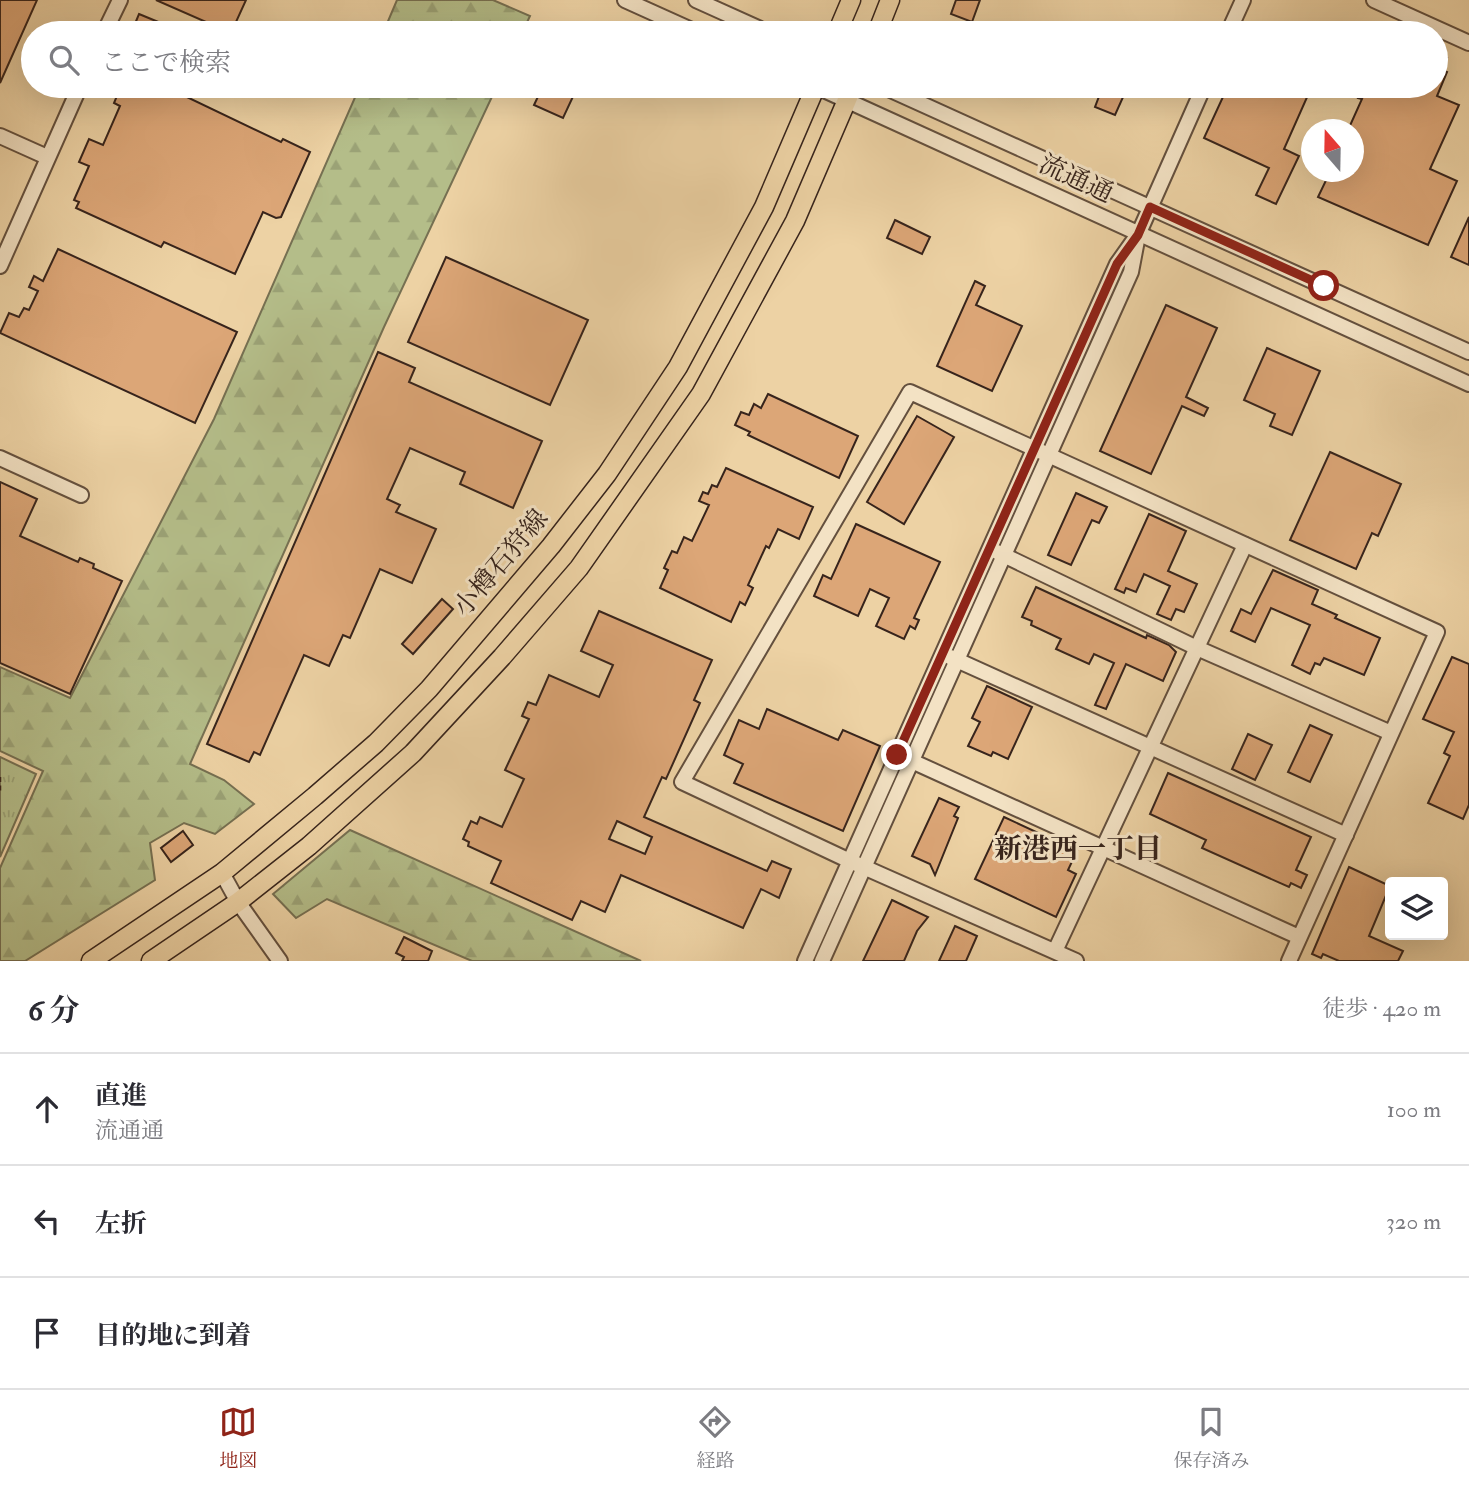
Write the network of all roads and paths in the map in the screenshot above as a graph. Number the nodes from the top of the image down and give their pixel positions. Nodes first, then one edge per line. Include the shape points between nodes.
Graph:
1 (120, 0) edge
2 (625, 0) edge
3 (696, 0) edge
4 (851, 0) edge
5 (890, 0) edge
6 (1243, 0) edge
7 (1374, 0) edge
8 (1395, 4) edge
9 (110, 21) edge
10 (671, 21) edge
11 (742, 21) edge
12 (842, 21) edge
13 (882, 21) edge
14 (1233, 21) edge
15 (1427, 21) edge
16 (1448, 32) edge
17 (1469, 43) edge
18 (74, 98) edge
19 (811, 98) edge
20 (848, 98) edge
21 (860, 98) edge
22 (909, 98) edge
23 (1200, 98) edge
24 (0, 136) edge
25 (47, 157) junction
26 (1150, 207) junction
27 (1138, 235) junction
28 (0, 266) edge
29 (1469, 352) edge
30 (1469, 384) edge
31 (1034, 449) junction
32 (1048, 455) junction
33 (0, 458) edge
34 (81, 495) dead end
35 (1245, 544) junction
36 (989, 549) junction
37 (1004, 554) junction
38 (1197, 648) junction
39 (942, 654) junction
40 (957, 660) junction
41 (1391, 733) junction
42 (1150, 747) junction
43 (897, 755) junction
44 (912, 760) junction
45 (0, 777) edge
46 (0, 791) edge
47 (1346, 835) junction
48 (1103, 848) junction
49 (850, 860) junction
50 (864, 866) junction
51 (222, 873) junction
52 (238, 902) junction
53 (1299, 937) junction
54 (1055, 951) junction
55 (91, 961) edge
56 (151, 961) edge
57 (280, 961) edge
58 (805, 961) edge
59 (822, 961) edge
60 (1076, 961) edge
61 (1289, 961) edge

1 - 9 street
2 - 10 street
3 - 11 street
4 - 12 main road
5 - 13 main road
6 - 14 street
7 - 8 street
8 - 15 street
16 - 17 street
18 - 25 street
19 - 51 main road, 小樽石狩線 via 764,207 678,367 607,474 429,689 356,761
20 - 52 main road via 795,221 701,394 579,568 413,753
21 - 27 street, 流通通
22 - 26 street, 流通通
23 - 26 street
24 - 25 street
25 - 28 street
26 - 27 street
26 - 29 street, 流通通
27 - 30 street, 流通通
27 - 31 street via 1117,264
27 - 32 street via 1131,272
31 - 32 street
31 - 36 street
31 - 49 street via 910,392 682,782
32 - 35 street
32 - 37 street
33 - 34 street
35 - 38 street
35 - 41 street via 1437,632
36 - 37 street
36 - 39 street
37 - 38 street
37 - 40 street
38 - 41 street
38 - 42 street
39 - 40 street
39 - 43 street
40 - 42 street
40 - 44 street
41 - 47 street
42 - 47 street
42 - 48 street
43 - 44 street
43 - 49 street
44 - 48 street
44 - 50 street
45 - 46 path
47 - 53 street
48 - 53 street
48 - 54 street
49 - 50 street
49 - 58 street
50 - 54 street
50 - 59 street
51 - 52 street
51 - 55 main road, 小樽石狩線
52 - 56 main road
52 - 57 street
53 - 61 street
54 - 60 street

